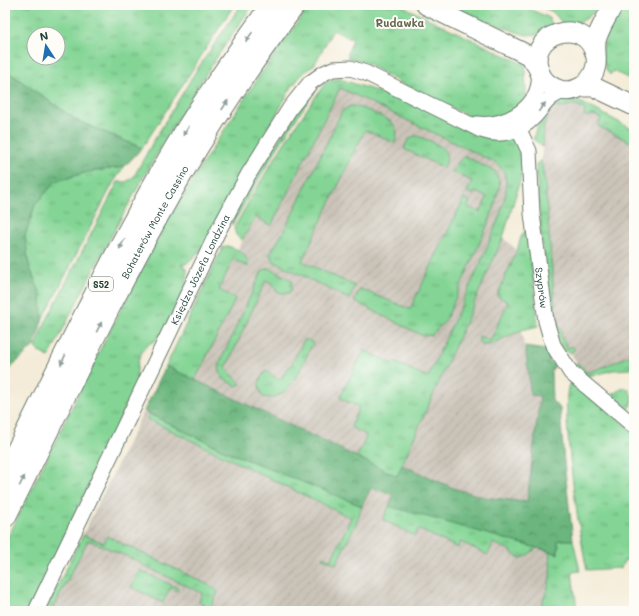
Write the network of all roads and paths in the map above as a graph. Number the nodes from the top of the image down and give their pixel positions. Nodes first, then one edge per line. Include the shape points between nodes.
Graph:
1 (272, 5) edge
2 (294, 5) edge
3 (426, 5) edge
4 (610, 5) edge
5 (613, 5) edge
6 (474, 27) junction
7 (572, 32) junction
8 (549, 38) junction
9 (596, 61) junction
10 (539, 70) junction
11 (574, 89) junction
12 (634, 98) edge
13 (634, 106) edge
14 (516, 123) junction
15 (634, 426) edge
16 (5, 476) edge
17 (5, 516) edge
18 (36, 611) edge

1 -> 16 highway, Bohaterów Monte Cassino / S52 via 215,86 165,166
17 -> 2 highway, Bohaterów Monte Cassino / S52 via 140,246 180,176 243,76
3 - 6 main road
4 - 7 main road via 585,27
5 - 9 main road via 598,35
6 - 8 main road via 532,42
6 - 10 main road via 530,56
7 - 8 main road via 559,32
7 - 9 main road via 589,41
8 - 10 main road via 540,49 537,60
9 - 11 main road via 591,78
9 - 12 main road via 601,74
10 - 11 main road via 543,79 551,86
10 - 14 street, Księdza Józefa Londzina via 539,87
11 - 13 main road via 594,87
14 -> 11 street, Księdza Józefa Londzina via 534,118 550,96
14 - 15 street, Szyprów via 529,151 532,214 546,321 553,345 571,373
14 - 18 street, Księdza Józefa Londzina via 472,123 457,119 366,73 350,68 333,69 324,73 303,90 233,201

